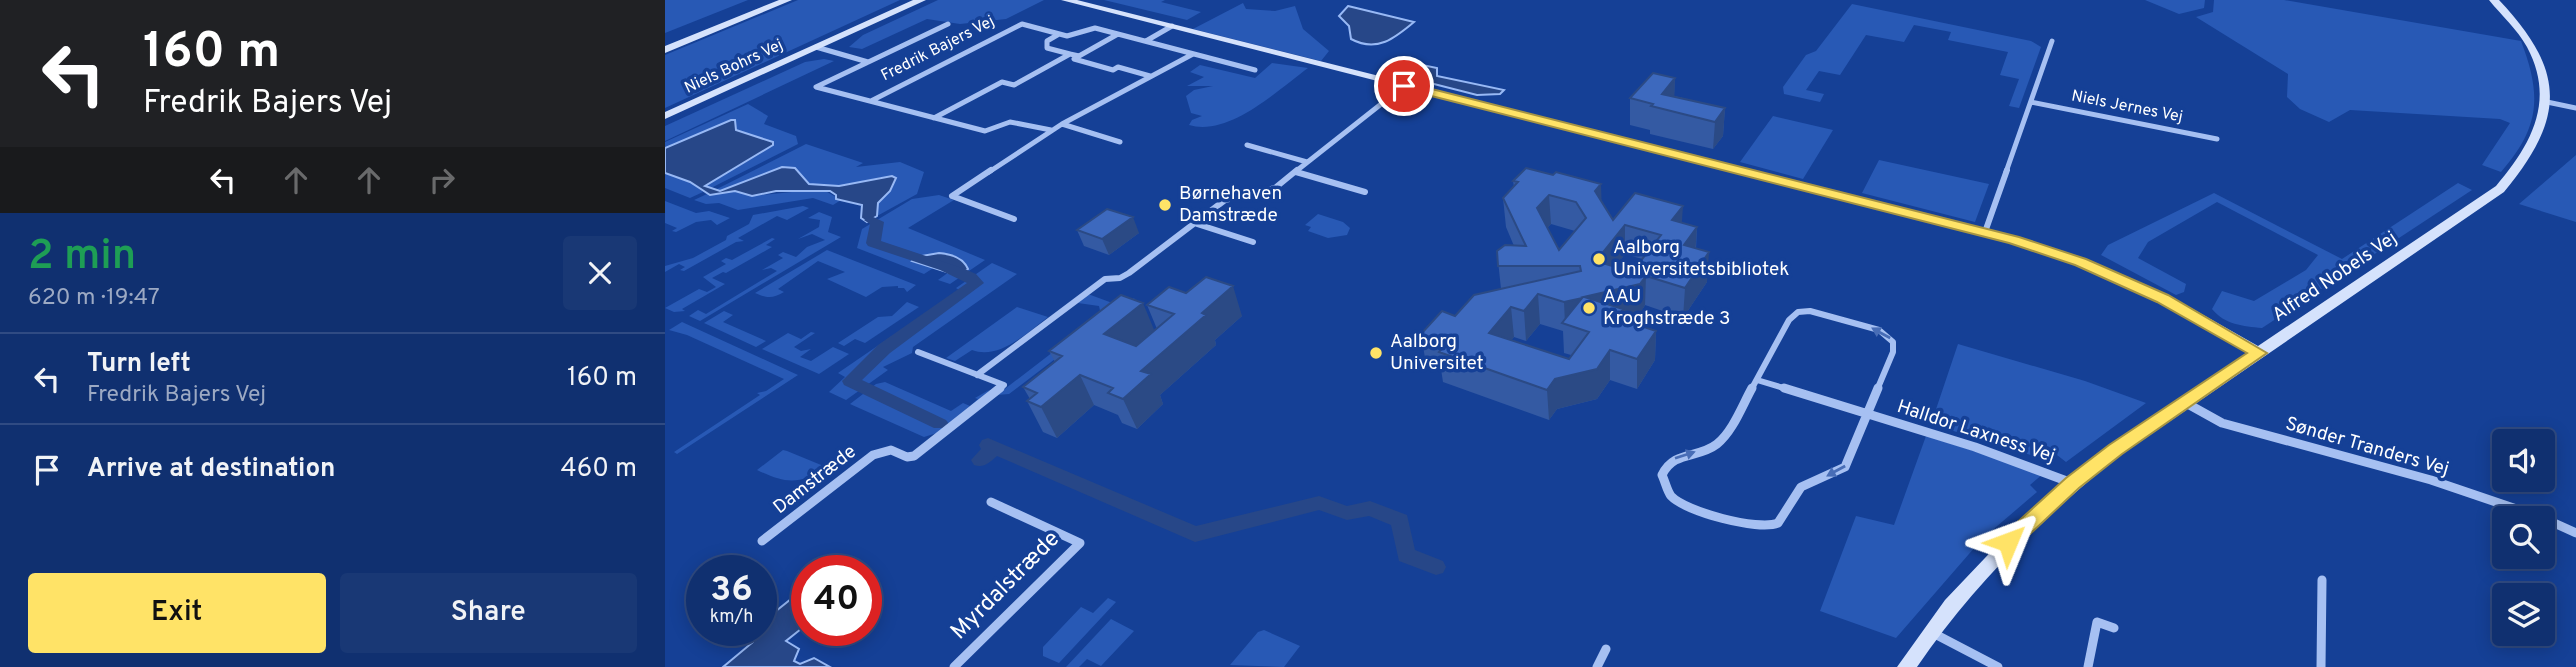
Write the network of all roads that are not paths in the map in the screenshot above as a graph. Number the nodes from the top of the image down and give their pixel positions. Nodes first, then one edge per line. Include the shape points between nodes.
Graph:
1 (766, 0) edge
2 (787, 0) edge
3 (921, 0) edge
4 (1066, 0) edge
5 (2494, 0) edge
6 (948, 24) dead end
7 (1172, 26) junction
8 (1059, 34) junction
9 (1118, 34) junction
10 (665, 41) edge
11 (1146, 41) junction
12 (2052, 41) dead end
13 (817, 47) junction
14 (665, 50) edge
15 (1070, 54) junction
16 (1193, 54) junction
17 (1079, 56) junction
18 (868, 62) junction
19 (1255, 70) dead end
20 (1150, 76) junction
21 (1404, 86) junction
22 (871, 101) junction
23 (2031, 102) junction
24 (2547, 102) junction
25 (2576, 108) edge
26 (665, 116) edge
27 (934, 118) junction
28 (1062, 124) junction
29 (1051, 130) junction
30 (2217, 139) dead end
31 (1120, 142) dead end
32 (1247, 145) dead end
33 (1307, 162) junction
34 (1296, 172) junction
35 (1365, 192) dead end
36 (1014, 219) dead end
37 (1194, 223) junction
38 (1985, 232) junction
39 (1253, 242) dead end
40 (918, 352) dead end
41 (2259, 353) junction
42 (965, 361) dead end
43 (956, 367) junction
44 (977, 375) junction
45 (1757, 380) junction
46 (2185, 403) junction
47 (1869, 414) junction
48 (2073, 483) junction
49 (991, 502) dead end
50 (2508, 506) edge
51 (2555, 523) edge
52 (2576, 533) edge
53 (762, 541) dead end
54 (2322, 580) dead end
55 (2114, 628) dead end
56 (1930, 631) junction
57 (1607, 649) dead end
58 (955, 666) edge
59 (1597, 667) edge
60 (1906, 667) edge
61 (1997, 667) edge
62 (2088, 667) edge
63 (2321, 667) edge

1 - 10 street
2 - 14 street
3 - 13 street, Niels Bohrs Vej
4 - 7 street
5 - 24 street, Alfred Nobels Vej via 2532,50
6 - 18 street, Fredrik Bajers Vej
7 - 11 street
7 - 21 street
8 - 9 street, Fredrik Bajers Vej via 1095,28
8 - 15 street via 1047,41 1047,48
8 - 22 street, Fredrik Bajers Vej via 1022,24
9 - 11 street, Fredrik Bajers Vej
9 - 17 street
11 - 16 street, Fredrik Bajers Vej
12 - 23 street
13 - 18 street
13 - 26 street, Niels Bohrs Vej
15 - 17 street
15 - 27 street via 1014,85 1002,82
16 - 19 street, Fredrik Bajers Vej
16 - 20 street
17 - 20 street via 1074,59
18 - 22 street, Fredrik Bajers Vej via 816,88
20 - 28 street
21 - 33 street
21 - 38 street
22 - 27 street, Fredrik Bajers Vej
23 - 30 street, Niels Jernes Vej
23 - 38 street
24 - 25 street
24 - 41 street, Alfred Nobels Vej via 2543,128 2533,149 2500,190
27 - 29 street, Fredrik Bajers Vej via 985,131 1014,120
28 - 29 street
28 - 31 street
29 - 36 street via 952,196
32 - 33 street
33 - 34 street
34 - 35 street
34 - 37 street via 1267,192 1225,200
37 - 39 street
37 - 44 street via 1129,273 1105,279
38 - 41 street via 2121,279
40 - 43 street, Damstræde
41 - 46 street, Alfred Nobels Vej
42 - 43 street
43 - 44 street, Damstræde
44 - 53 street, Damstræde via 1004,385 914,456 891,450 873,455
45 - 47 street, Halldor Laxness Vej
47 -> 45 street, Halldor Laxness Vej via 1894,348 1891,337 1879,330 1818,312 1798,312 1789,320
47 -> 45 street, Halldor Laxness Vej via 1845,467 1798,489 1773,526 1744,525 1671,496 1663,475 1667,464 1722,441
46 - 48 street, Alfred Nobels Vej
46 - 50 street, Sønder Tranders Vej via 2222,423 2431,480
47 - 48 street, Halldor Laxness Vej
48 - 56 street, Alfred Nobels Vej via 1990,560
49 - 58 street, Myrdalstræde via 1080,543
51 - 52 street, Sønder Tranders Vej
54 - 63 street
55 - 62 street via 2097,622
56 - 60 street, Alfred Nobels Vej
56 - 61 street
57 - 59 street

